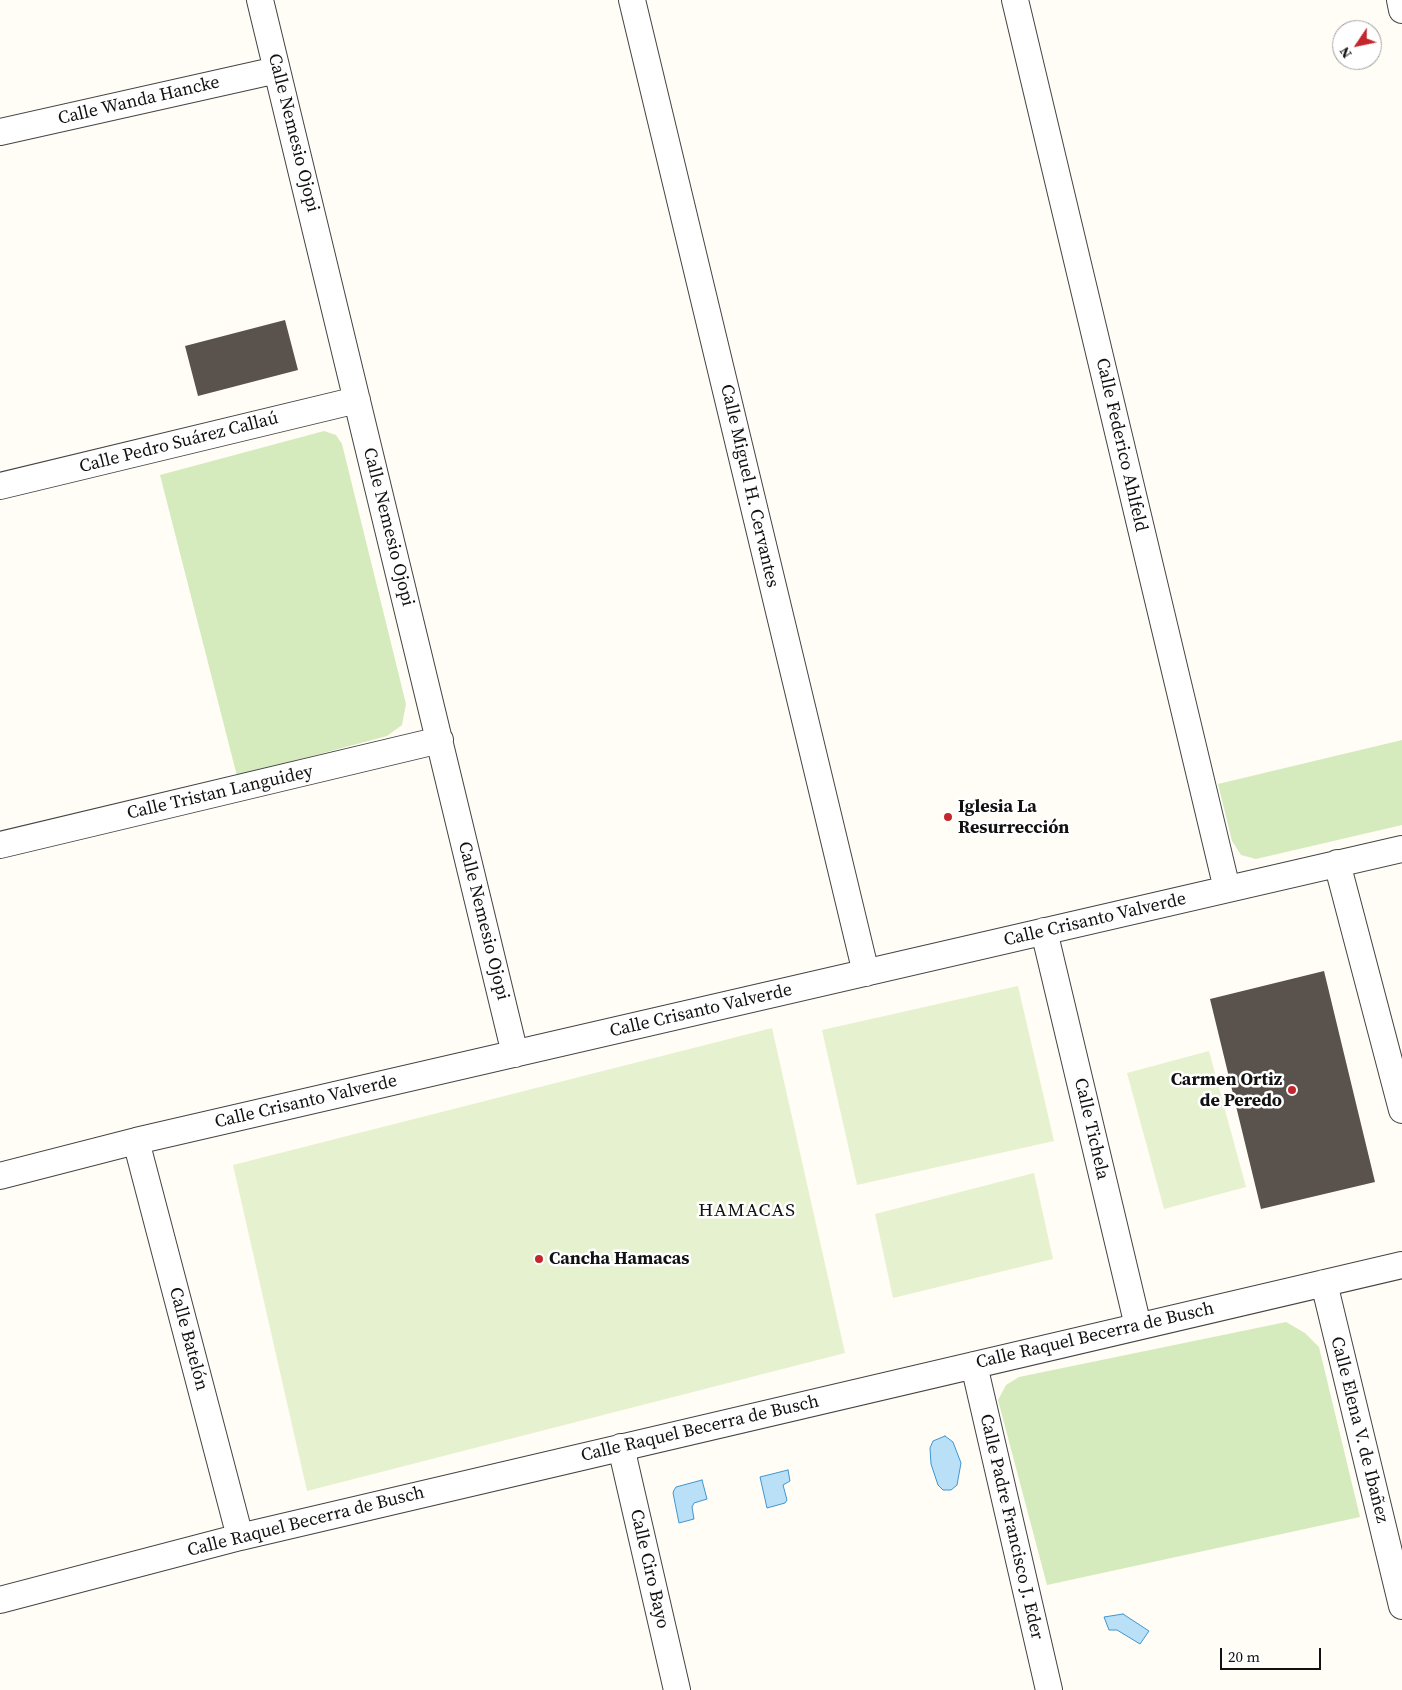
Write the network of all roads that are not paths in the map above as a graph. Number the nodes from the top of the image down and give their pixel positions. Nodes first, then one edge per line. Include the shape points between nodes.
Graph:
1 (260, 0) edge
2 (632, 0) edge
3 (1015, 0) edge
4 (1400, 0) edge
5 (1402, 10) edge
6 (277, 70) junction
7 (0, 132) edge
8 (357, 400) junction
9 (0, 486) edge
10 (440, 740) junction
11 (0, 846) edge
12 (1402, 848) edge
13 (1338, 864) junction
14 (1227, 889) junction
15 (1044, 931) junction
16 (866, 973) junction
17 (515, 1054) junction
18 (1402, 1110) edge
19 (136, 1141) junction
20 (0, 1176) edge
21 (1402, 1265) edge
22 (1324, 1283) junction
23 (1138, 1326) junction
24 (974, 1365) junction
25 (621, 1447) junction
26 (240, 1537) junction
27 (0, 1600) edge
28 (1402, 1606) edge
29 (677, 1690) edge
30 (1048, 1690) edge

1 - 6 street, Calle Nemesio Ojopi
2 - 16 street, Calle Miguel H. Cervantes
3 - 14 street, Calle Federico Ahlfeld
4 - 5 street
6 - 7 street, Calle Wanda Hancke
6 - 8 street, Calle Nemesio Ojopi
8 - 9 street, Calle Pedro Suárez Callaú
8 - 10 street, Calle Nemesio Ojopi
10 - 11 street, Calle Tristan Languidey
10 - 17 street, Calle Nemesio Ojopi
12 - 13 street, Calle Crisanto Valverde
13 - 14 street, Calle Crisanto Valverde
13 - 18 street
14 - 15 street, Calle Crisanto Valverde
15 - 16 street, Calle Crisanto Valverde
15 - 23 street, Calle Tichela
16 - 17 street, Calle Crisanto Valverde
17 - 19 street, Calle Crisanto Valverde
19 - 20 street, Calle Crisanto Valverde
19 - 26 street, Calle Batelón
21 - 22 street, Calle Raquel Becerra de Busch
22 - 23 street, Calle Raquel Becerra de Busch
22 - 28 street, Calle Elena V. de Ibañez
23 - 24 street, Calle Raquel Becerra de Busch
24 - 25 street, Calle Raquel Becerra de Busch
24 - 30 street, Calle Padre Francisco J. Eder
25 - 26 street, Calle Raquel Becerra de Busch
25 - 29 street, Calle Ciro Bayo
26 - 27 street, Calle Raquel Becerra de Busch

